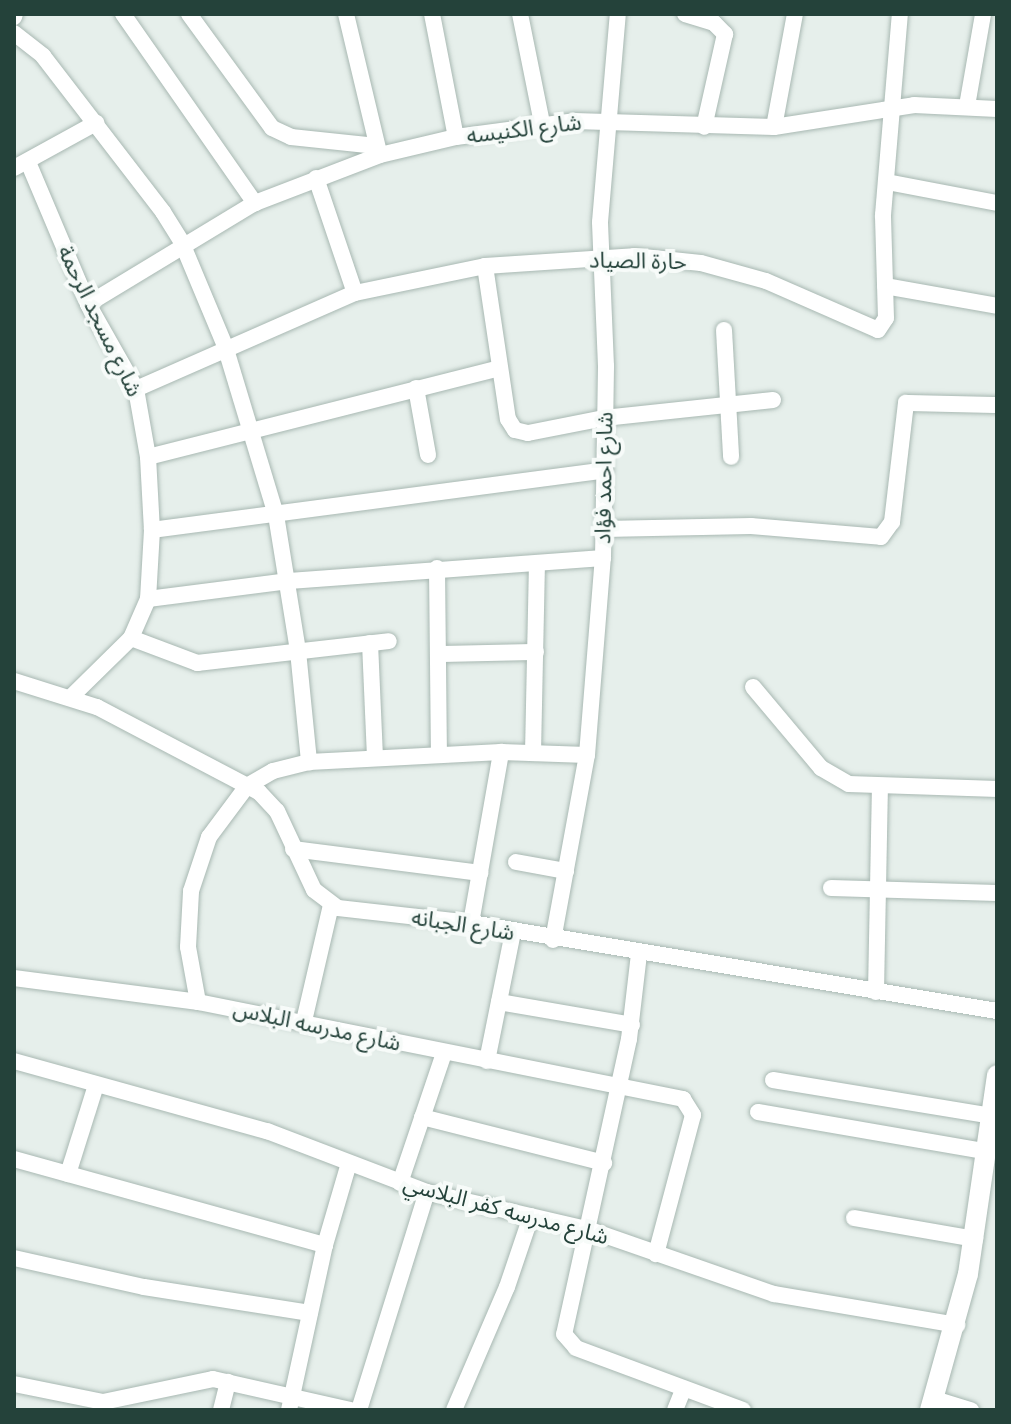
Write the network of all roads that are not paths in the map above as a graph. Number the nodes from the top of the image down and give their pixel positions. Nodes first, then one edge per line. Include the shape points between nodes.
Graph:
1 (123, 14) edge
2 (189, 14) edge
3 (346, 14) edge
4 (432, 14) edge
5 (520, 14) edge
6 (618, 14) edge
7 (685, 14) edge
8 (795, 14) edge
9 (900, 14) edge
10 (983, 14) edge
11 (14, 33) edge
12 (967, 106) junction
13 (896, 108) junction
14 (997, 109) edge
15 (611, 120) junction
16 (96, 123) junction
17 (542, 123) junction
18 (704, 127) junction
19 (774, 127) junction
20 (456, 137) junction
21 (378, 150) junction
22 (21, 165) edge
23 (316, 178) junction
24 (887, 182) junction
25 (255, 203) junction
26 (997, 203) edge
27 (182, 243) junction
28 (601, 258) junction
29 (485, 266) junction
30 (885, 286) junction
31 (355, 293) junction
32 (88, 304) junction
33 (997, 306) edge
34 (724, 330) dead end
35 (225, 346) junction
36 (499, 368) junction
37 (416, 388) junction
38 (136, 389) junction
39 (773, 400) dead end
40 (728, 405) junction
41 (997, 405) edge
42 (604, 418) junction
43 (252, 429) junction
44 (428, 455) dead end
45 (148, 457) junction
46 (731, 457) dead end
47 (605, 470) junction
48 (276, 515) junction
49 (604, 529) junction
50 (152, 530) junction
51 (603, 558) junction
52 (537, 563) junction
53 (437, 568) junction
54 (289, 581) junction
55 (148, 599) junction
56 (131, 638) junction
57 (389, 641) dead end
58 (370, 643) junction
59 (298, 651) junction
60 (536, 652) junction
61 (439, 654) junction
62 (16, 686) edge
63 (753, 687) dead end
64 (71, 697) junction
65 (501, 752) junction
66 (533, 753) junction
67 (439, 754) junction
68 (587, 755) junction
69 (375, 757) junction
70 (309, 762) junction
71 (247, 786) junction
72 (880, 787) junction
73 (997, 789) edge
74 (293, 849) junction
75 (516, 862) dead end
76 (566, 871) junction
77 (480, 873) junction
78 (831, 888) dead end
79 (878, 889) junction
80 (997, 893) edge
81 (331, 905) junction
82 (471, 923) junction
83 (513, 932) junction
84 (553, 940) junction
85 (639, 954) junction
86 (14, 978) edge
87 (876, 992) junction
88 (198, 1002) junction
89 (499, 1002) junction
90 (997, 1011) edge
91 (304, 1021) junction
92 (632, 1025) junction
93 (444, 1053) junction
94 (14, 1061) edge
95 (487, 1061) junction
96 (997, 1075) edge
97 (773, 1080) dead end
98 (96, 1085) junction
99 (618, 1086) junction
100 (758, 1112) dead end
101 (993, 1116) junction
102 (422, 1117) junction
103 (989, 1152) junction
104 (14, 1159) edge
105 (349, 1163) junction
106 (604, 1163) junction
107 (68, 1174) junction
108 (400, 1183) junction
109 (427, 1192) junction
110 (531, 1216) junction
111 (854, 1218) dead end
112 (590, 1230) junction
113 (975, 1239) junction
114 (325, 1245) junction
115 (656, 1254) junction
116 (14, 1258) edge
117 (310, 1313) junction
118 (957, 1325) junction
119 (228, 1382) junction
120 (14, 1384) edge
121 (683, 1390) junction
122 (131, 1404) edge
123 (291, 1404) edge
124 (932, 1405) edge
125 (221, 1410) edge
126 (351, 1410) edge
127 (359, 1410) edge
128 (454, 1410) edge
129 (675, 1410) edge
130 (743, 1410) edge
131 (971, 1410) edge

1 - 25 street
2 - 21 street via 272,128 291,137
3 - 21 street
4 - 20 street
5 - 17 street
6 - 15 street, شارع احمد فؤاد
7 - 18 street via 714,23 725,34
8 - 19 street
9 - 13 street, حارة الصياد
10 - 12 street
11 - 16 street via 35,47
12 - 13 street, شارع الكنيسه
12 - 14 street, شارع الكنيسه
13 - 19 street, شارع الكنيسه
13 - 24 street, حارة الصياد
15 - 17 street, شارع الكنيسه
15 - 18 street, شارع الكنيسه
15 - 28 street, شارع احمد فؤاد
16 - 22 street
16 - 27 street
17 - 20 street, شارع الكنيسه
18 - 19 street, شارع الكنيسه
20 - 21 street, شارع الكنيسه
21 - 23 street, شارع الكنيسه
22 - 32 street, شارع مسجد الرحمة
23 - 25 street, شارع الكنيسه
23 - 31 street
24 - 26 street
24 - 30 street, حارة الصياد
25 - 27 street, شارع الكنيسه
27 - 32 street, شارع الكنيسه
27 - 35 street
28 - 29 street, حارة الصياد
28 - 30 street, حارة الصياد via 668,258 734,271 873,330 885,323
28 - 42 street, شارع احمد فؤاد via 606,309
29 - 31 street, حارة الصياد
29 - 36 street
30 - 33 street
31 - 35 street, حارة الصياد
32 - 38 street, شارع مسجد الرحمة
34 - 40 street
35 - 38 street, حارة الصياد
35 - 43 street
36 - 37 street
36 - 42 street via 515,430 528,433
37 - 43 street
37 - 44 street
38 - 45 street, شارع مسجد الرحمة
39 - 40 street
40 - 42 street
40 - 46 street
41 - 49 street via 915,399 906,403 901,411 892,522 881,537 751,526
42 - 47 street, شارع احمد فؤاد
43 - 45 street
43 - 48 street
45 - 50 street, شارع مسجد الرحمة
47 - 48 street
47 - 49 street, شارع احمد فؤاد
48 - 50 street
48 - 54 street
49 - 51 street, شارع احمد فؤاد
50 - 55 street, شارع مسجد الرحمة
51 - 52 street
51 - 68 street, شارع احمد فؤاد
52 - 53 street
52 - 60 street
53 - 54 street
53 - 61 street
54 - 55 street
54 - 59 street
55 - 56 street, شارع مسجد الرحمة
56 - 59 street via 197,663
56 - 64 street, شارع مسجد الرحمة
57 - 58 street
58 - 59 street
58 - 69 street
59 - 70 street
60 - 61 street
60 - 66 street
61 - 67 street
62 - 64 street
63 - 72 street via 821,768 849,784
64 - 71 street
65 - 66 street
65 - 67 street
65 - 77 street
66 - 68 street
67 - 69 street
68 - 76 street, شارع احمد فؤاد
69 - 70 street
70 - 71 street via 273,771
71 - 74 street via 277,811
71 - 88 street via 209,837 191,891 188,947
72 - 73 street
72 - 79 street
74 - 77 street
74 - 81 street via 314,890
75 - 76 street
76 - 84 street, شارع احمد فؤاد
77 - 82 street
78 - 79 street
79 - 80 street
79 - 87 street
81 - 82 street, شارع الجبانه
81 - 91 street
82 - 83 street, شارع الجبانه
83 - 84 street, شارع الجبانه
83 - 89 street
84 - 85 street, شارع الجبانه
85 - 87 street, شارع الجبانه
85 - 92 street
86 - 88 street, شارع مدرسه البلاس
87 - 90 street, شارع الجبانه
88 - 91 street, شارع مدرسه البلاس
89 - 92 street
89 - 95 street
91 - 93 street, شارع مدرسه البلاس
92 - 99 street
93 - 95 street, شارع مدرسه البلاس
93 - 102 street
94 - 98 street, شارع مدرسه كفر البلاسي
95 - 99 street, شارع مدرسه البلاس
96 - 101 street
97 - 101 street
98 - 105 street, شارع مدرسه كفر البلاسي via 267,1131
98 - 107 street
99 - 106 street
99 - 115 street, شارع مدرسه البلاس via 683,1099 693,1110
100 - 103 street
101 - 103 street
102 - 106 street
102 - 108 street
103 - 113 street
104 - 107 street
105 - 108 street, شارع مدرسه كفر البلاسي
105 - 114 street
106 - 112 street
107 - 114 street
108 - 109 street, شارع مدرسه كفر البلاسي
109 - 110 street, شارع مدرسه كفر البلاسي
109 - 127 street
110 - 112 street, شارع مدرسه كفر البلاسي
110 - 128 street
111 - 113 street
112 - 115 street, شارع مدرسه كفر البلاسي
112 - 121 street via 565,1321 567,1340
113 - 118 street
114 - 117 street
115 - 118 street, شارع مدرسه كفر البلاسي via 774,1294
116 - 117 street via 144,1287
117 - 123 street
118 - 124 street
119 - 122 street via 191,1380
119 - 123 street
119 - 125 street
120 - 122 street via 73,1399
121 - 129 street
121 - 130 street
123 - 126 street
124 - 131 street

